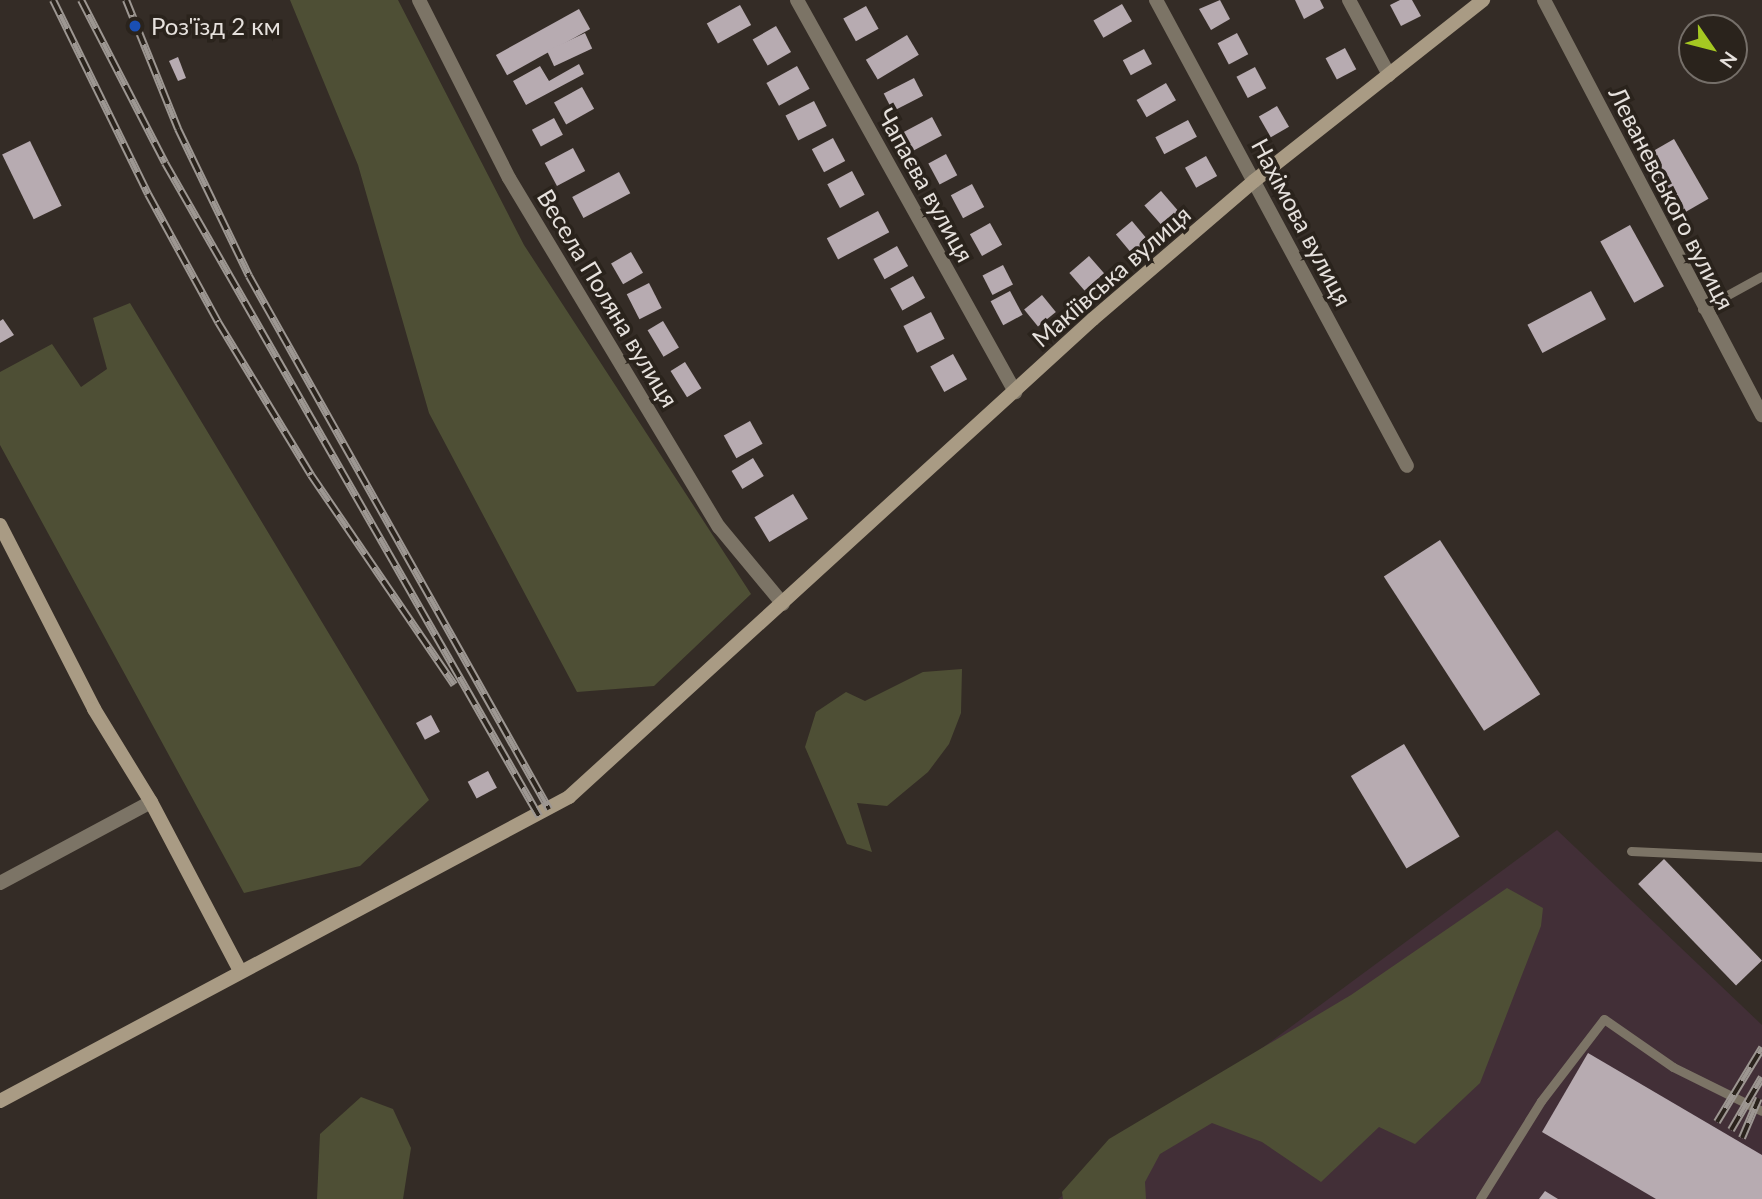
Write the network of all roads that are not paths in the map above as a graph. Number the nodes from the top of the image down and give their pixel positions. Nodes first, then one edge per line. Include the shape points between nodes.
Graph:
1 (419, 0) edge
2 (797, 0) edge
3 (1156, 0) edge
4 (1349, 0) edge
5 (1483, 0) edge
6 (1544, 0) edge
7 (1389, 75) junction
8 (1254, 181) junction
9 (1762, 276) edge
10 (1703, 309) junction
11 (1015, 391) junction
12 (1762, 415) edge
13 (1407, 466) dead end
14 (0, 525) edge
15 (783, 604) junction
16 (151, 802) junction
17 (1631, 851) dead end
18 (1762, 857) edge
19 (0, 883) edge
20 (239, 969) junction
21 (0, 1101) edge
22 (1762, 1111) edge
23 (1480, 1199) edge

1 - 15 street, Весела Поляна вулиця via 509,178 712,515
2 - 11 street, Чапаєва вулиця
3 - 8 street, Нахімова вулиця
4 - 7 street
5 - 7 main road, Макіївська вулиця
6 - 10 street, Леваневського вулиця
7 - 8 main road, Макіївська вулиця
8 - 11 main road, Макіївська вулиця
8 - 13 street, Нахімова вулиця
9 - 10 lane
10 - 12 street, Леваневського вулиця
11 - 15 main road, Макіївська вулиця
14 - 16 main road via 94,709
15 - 20 main road, Макіївська вулиця via 569,797
16 - 19 street
16 - 20 main road
17 - 18 lane
20 - 21 main road, Макіївська вулиця
22 - 23 lane via 1673,1067 1604,1019 1541,1101

